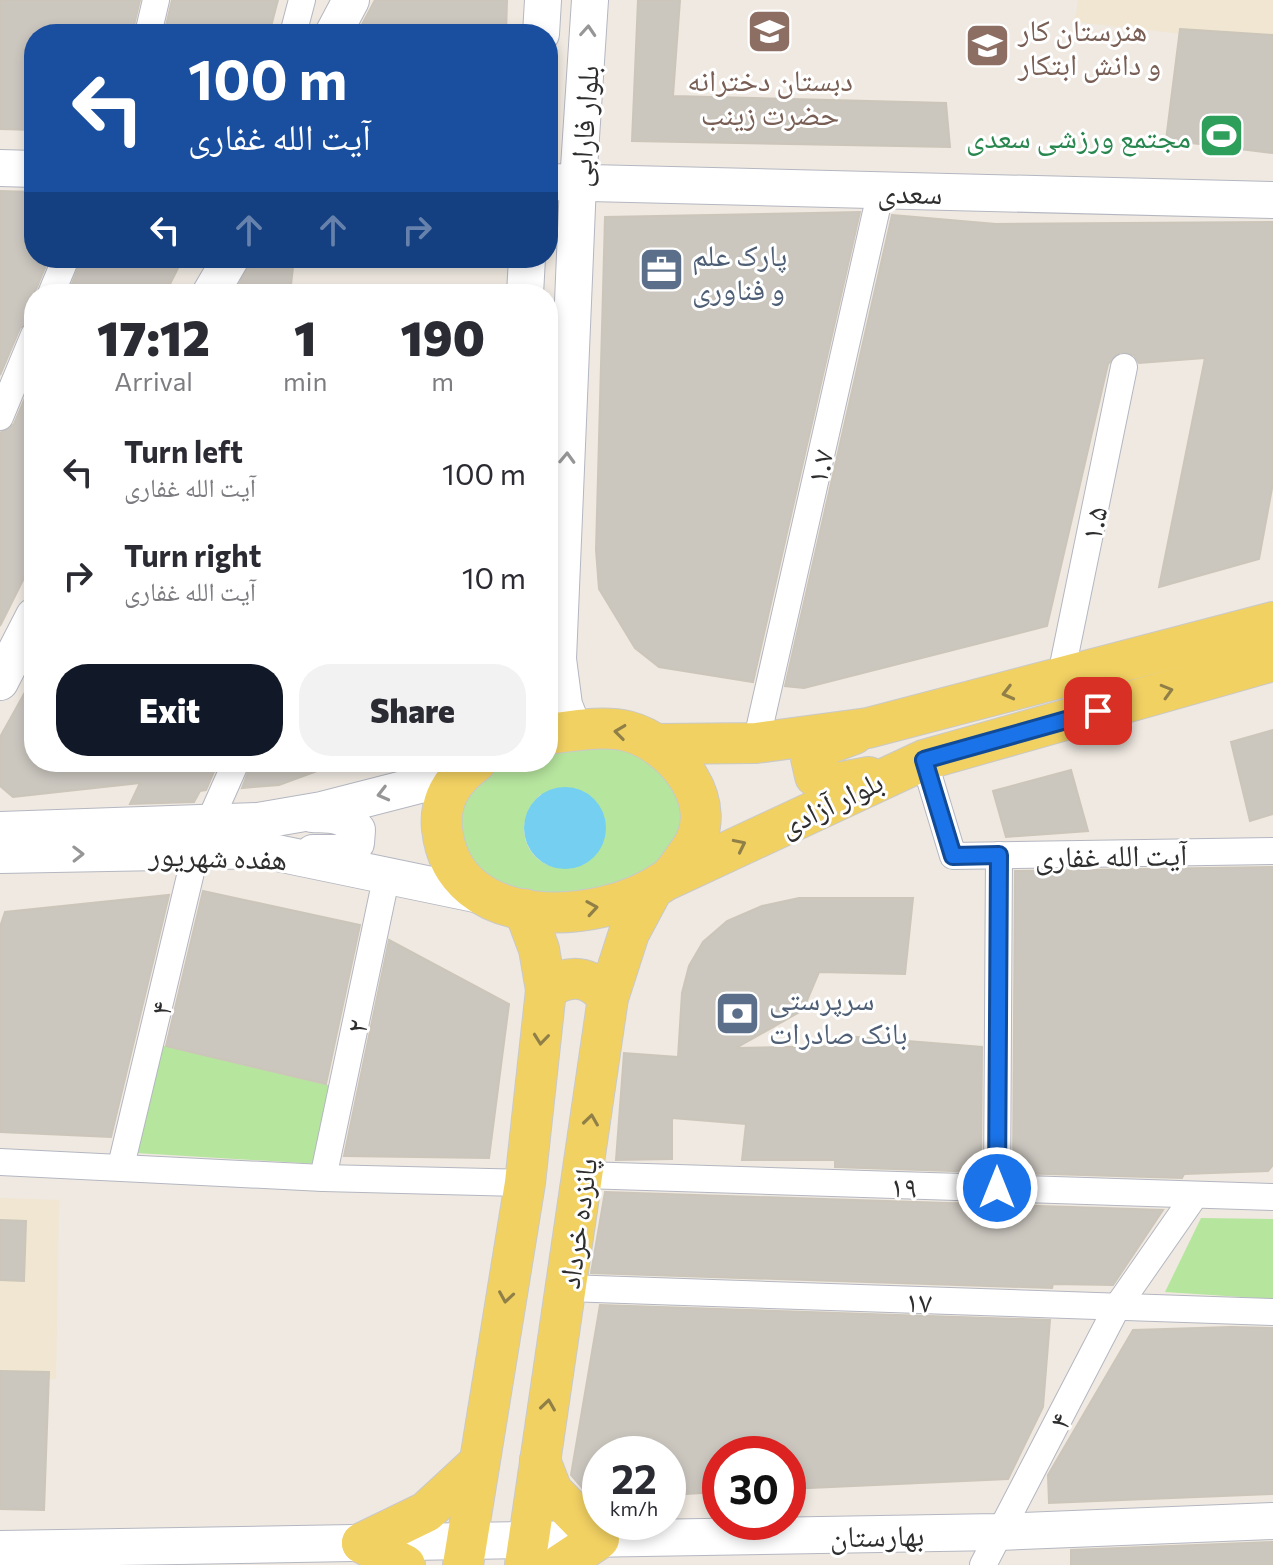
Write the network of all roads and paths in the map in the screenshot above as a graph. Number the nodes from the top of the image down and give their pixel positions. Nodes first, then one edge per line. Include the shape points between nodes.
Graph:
1 (156, 0) edge
2 (302, 0) edge
3 (351, 0) edge
4 (543, 0) edge
5 (590, 0) edge
6 (150, 24) edge
7 (296, 24) edge
8 (338, 24) edge
9 (542, 24) edge
10 (0, 168) edge
11 (24, 169) edge
12 (563, 183) edge
13 (881, 190) junction
14 (1273, 200) edge
15 (24, 359) edge
16 (1124, 367) dead end
17 (0, 417) edge
18 (558, 424) edge
19 (1272, 628) edge
20 (24, 635) edge
21 (1060, 680) junction
22 (0, 682) edge
23 (558, 683) edge
24 (868, 728) junction
25 (561, 732) edge
26 (756, 743) junction
27 (658, 744) junction
28 (907, 766) junction
29 (232, 772) edge
30 (456, 772) edge
31 (465, 772) edge
32 (298, 814) junction
33 (0, 830) edge
34 (202, 838) junction
35 (263, 850) junction
36 (1273, 851) edge
37 (0, 855) edge
38 (999, 855) junction
39 (387, 874) junction
40 (661, 883) junction
41 (480, 895) junction
42 (524, 909) junction
43 (546, 990) junction
44 (608, 998) junction
45 (0, 1162) edge
46 (121, 1166) junction
47 (583, 1175) junction
48 (323, 1178) junction
49 (525, 1183) junction
50 (997, 1188) junction
51 (1195, 1195) junction
52 (1273, 1197) edge
53 (566, 1288) junction
54 (1117, 1307) junction
55 (1273, 1312) edge
56 (540, 1460) junction
57 (479, 1463) junction
58 (1273, 1521) edge
59 (582, 1522) edge
60 (998, 1532) junction
61 (686, 1537) edge
62 (594, 1540) edge
63 (598, 1540) edge
64 (362, 1543) junction
65 (0, 1549) edge
66 (465, 1553) edge
67 (526, 1553) edge
68 (405, 1565) edge
69 (560, 1565) edge
70 (983, 1565) edge

1 - 6 street
2 - 7 street
3 - 8 main road
4 - 9 main road, بلوار فارابی
12 -> 5 main road, بلوار فارابی
10 - 11 main road
12 - 13 main road, سعدی
18 -> 12 main road, بلوار فارابی
13 - 14 main road, سعدی
13 - 26 street, ۱.۷
15 - 17 street
16 - 21 street, ۱.۵
19 - 21 main road, بلوار آزادی
28 -> 19 main road, بلوار آزادی
20 - 22 main road
21 -> 24 main road, بلوار آزادی
23 - 25 main road, بلوار فارابی via 564,705
24 - 26 main road, بلوار آزادی
24 - 28 main road via 825,745 811,758 815,776 837,783
27 -> 25 main road via 625,730
26 - 27 main road, بلوار آزادی
27 - 40 main road, پانزده خرداد via 677,759 699,804 692,848
28 - 38 street, آیت الله غفاری via 953,856
40 -> 28 main road, بلوار آزادی
29 - 34 street, ۴
30 -> 32 main road, هفده شهریور
31 - 41 main road via 445,797 444,850 457,875
32 - 34 main road, هفده شهریور
32 - 35 main road via 350,820 357,830 356,843 348,853 338,854
33 - 34 main road, هفده شهریور
34 - 35 main road, هفده شهریور
37 -> 34 main road, هفده شهریور
34 - 46 street, ۴
35 - 39 main road, هفده شهریور
36 - 38 street, آیت الله غفاری
38 - 50 street
39 - 41 main road, هفده شهریور
39 - 48 street, ۲
42 -> 40 main road, بلوار آزادی via 581,911 621,902
40 - 44 main road, پانزده خرداد via 629,933
41 - 42 main road, بلوار آزادی
42 - 43 main road, پانزده خرداد
43 - 44 main road via 572,977 586,979
43 -> 49 main road, پانزده خرداد
47 -> 44 main road, پانزده خرداد
45 - 46 street
46 - 48 street
47 - 50 street, ۱۹
47 - 53 main road, پانزده خرداد
48 - 49 street
49 -> 57 main road, پانزده خرداد
50 - 51 street, ۱۹
51 - 52 street, ۱۹
51 - 54 street, ۴
53 - 54 street, ۱۷
56 -> 53 main road, پانزده خرداد
54 - 55 street, ۱۷
54 - 60 street, ۴
56 - 59 main road via 552,1491
56 - 67 main road, پانزده خرداد
57 - 64 main road via 426,1512
57 - 66 main road, پانزده خرداد
58 - 60 main road, بهارستان
60 - 61 main road, بهارستان
60 - 70 street, ۴
62 - 67 main road, بهارستان
63 - 69 main road
64 - 65 main road, بهارستان
64 - 66 main road, بهارستان
64 - 68 main road
66 - 67 main road, بهارستان

